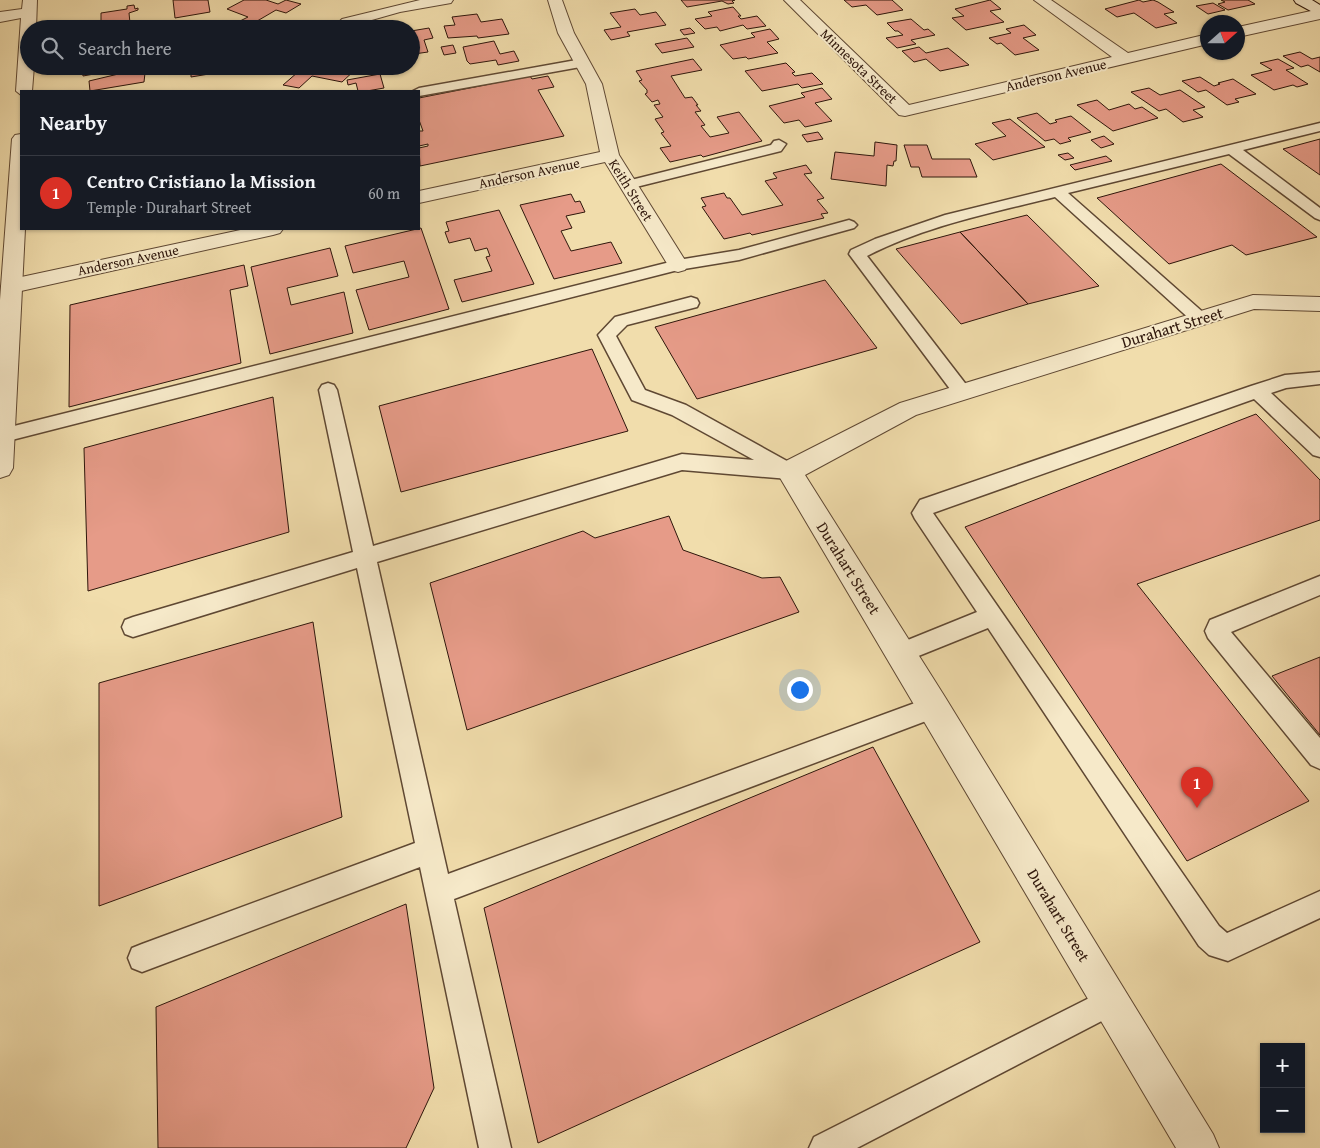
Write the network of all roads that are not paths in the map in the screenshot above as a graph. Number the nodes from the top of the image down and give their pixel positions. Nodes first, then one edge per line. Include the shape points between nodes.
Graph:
1 (446, 0) edge
2 (555, 0) edge
3 (791, 0) edge
4 (1041, 0) edge
5 (30, 6) edge
6 (1314, 6) edge
7 (0, 16) edge
8 (29, 20) edge
9 (355, 20) edge
10 (1245, 30) edge
11 (1200, 41) edge
12 (1124, 58) junction
13 (582, 63) junction
14 (25, 75) edge
15 (24, 90) edge
16 (420, 92) edge
17 (905, 111) joint
18 (1320, 127) edge
19 (779, 144) dead end
20 (1231, 148) junction
21 (610, 155) junction
22 (20, 165) edge
23 (628, 185) junction
24 (1057, 191) junction
25 (420, 197) edge
26 (1320, 215) edge
27 (849, 225) dead end
28 (268, 230) edge
29 (678, 264) junction
30 (12, 286) junction
31 (691, 303) dead end
32 (1320, 304) edge
33 (1199, 318) junction
34 (1320, 378) edge
35 (328, 390) dead end
36 (1257, 391) junction
37 (962, 392) junction
38 (2, 436) junction
39 (1320, 450) edge
40 (0, 468) edge
41 (789, 471) junction
42 (365, 557) junction
43 (1320, 585) edge
44 (991, 617) junction
45 (133, 627) dead end
46 (901, 653) junction
47 (934, 707) junction
48 (1320, 757) edge
49 (429, 852) junction
50 (438, 891) junction
51 (1320, 904) edge
52 (142, 958) dead end
53 (1111, 1001) junction
54 (494, 1148) edge
55 (824, 1148) edge
56 (1199, 1148) edge

1 - 9 street
2 - 13 street, Keith Street via 566,33
3 - 17 street, Minnesota Street
4 - 12 street
5 - 7 street
5 - 8 street
6 - 10 street
11 - 12 street, Anderson Avenue
12 - 17 street, Anderson Avenue
13 - 16 lane
13 - 21 street, Keith Street via 594,84
14 - 15 street
18 - 20 lane
19 - 23 lane via 776,148 752,155
20 - 24 lane
20 - 26 lane
21 - 23 street, Keith Street
21 - 25 street, Anderson Avenue
22 - 30 street
23 - 29 street, Keith Street
24 - 33 lane
24 - 37 lane via 950,218 881,242 857,254
27 - 29 lane via 739,255
28 - 30 street, Anderson Avenue
29 - 38 lane
30 - 38 street
31 - 41 lane via 621,321 608,336 638,395 679,410
32 - 33 street, Durahart Street via 1253,302
33 - 37 street, Durahart Street
34 - 36 lane via 1285,382
35 - 42 lane
36 - 39 lane
36 - 44 lane via 927,506 922,514 928,525
37 - 41 street, Durahart Street via 908,409
38 - 40 street
41 - 42 lane via 682,462
41 - 46 street, Durahart Street
42 - 45 lane
42 - 49 lane
43 - 48 lane via 1218,627 1216,631
44 - 46 lane
44 - 51 lane via 1209,936 1219,945 1228,947
46 - 47 street, Durahart Street
47 - 50 lane
47 - 53 street, Durahart Street
49 - 50 lane
49 - 52 lane
50 - 54 lane
53 - 55 lane
53 - 56 street, Durahart Street

